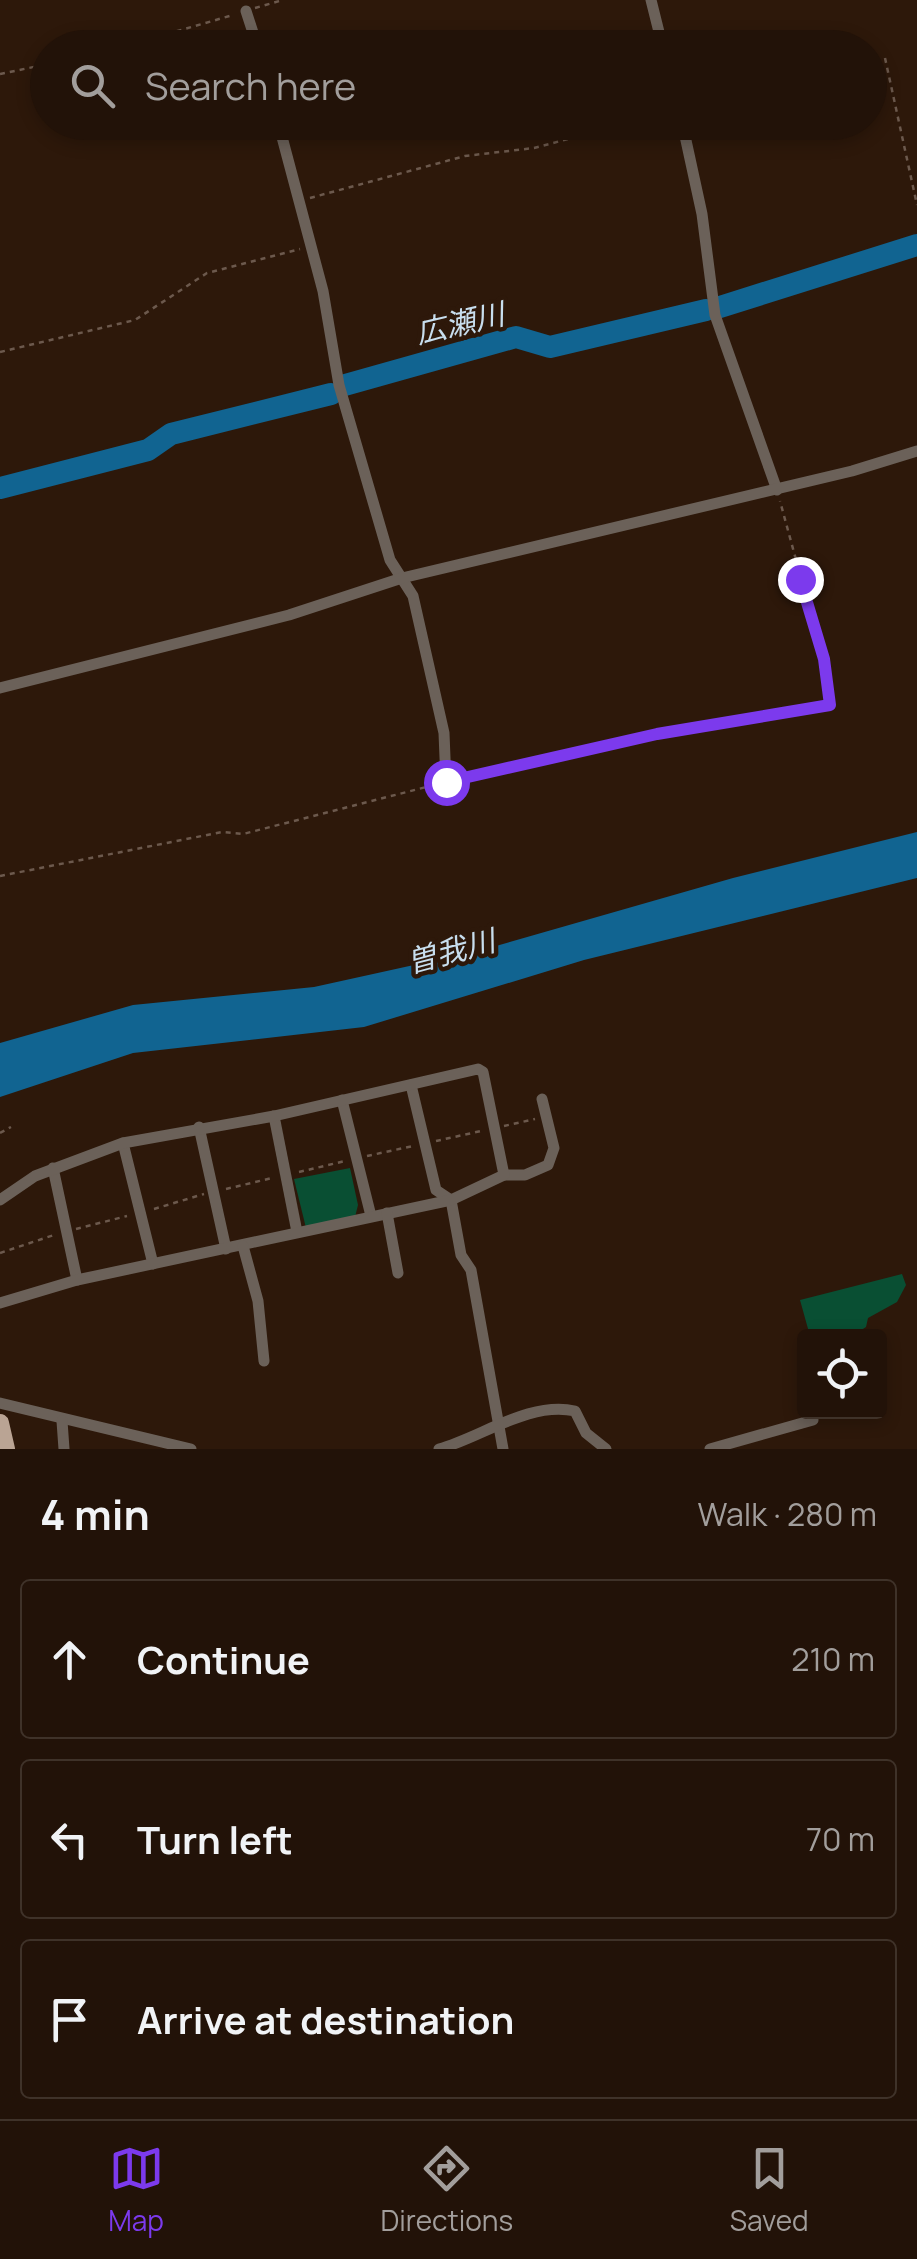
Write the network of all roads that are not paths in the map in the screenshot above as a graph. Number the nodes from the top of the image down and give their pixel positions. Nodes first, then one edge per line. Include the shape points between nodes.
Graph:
1 (651, 0) edge
2 (246, 11) road end
3 (252, 30) edge
4 (658, 30) edge
5 (283, 140) edge
6 (686, 140) edge
7 (917, 450) edge
8 (776, 490) junction
9 (402, 578) junction
10 (0, 688) edge
11 (446, 782) road end
12 (411, 1085) junction
13 (542, 1099) dead end
14 (342, 1100) junction
15 (274, 1116) junction
16 (199, 1127) junction
17 (123, 1143) junction
18 (53, 1168) junction
19 (504, 1175) junction
20 (0, 1200) edge
21 (451, 1200) junction
22 (386, 1213) junction
23 (372, 1216) junction
24 (297, 1232) junction
25 (243, 1246) junction
26 (226, 1249) junction
27 (152, 1264) junction
28 (398, 1273) dead end
29 (77, 1280) junction
30 (0, 1303) edge
31 (264, 1361) dead end
32 (0, 1403) edge
33 (813, 1419) edge
34 (62, 1420) junction
35 (0, 1423) edge
36 (497, 1428) junction
37 (6, 1449) edge
38 (64, 1449) edge
39 (191, 1449) edge
40 (439, 1449) edge
41 (503, 1449) edge
42 (606, 1449) edge
43 (710, 1449) edge

1 - 4 street
2 - 3 street
5 - 9 street via 339,385 390,560
6 - 8 street via 715,314
7 - 8 street
8 - 9 street
9 - 10 street via 289,615
9 - 11 street via 413,596 444,734
12 - 14 street
12 - 19 street via 484,1072
12 - 21 street via 436,1190
13 - 19 street via 554,1148 548,1165
14 - 15 street
14 - 23 street
15 - 16 street
15 - 24 street
16 - 17 street
16 - 26 street
17 - 18 street
17 - 27 street
18 - 20 street
18 - 29 street
19 - 21 street
21 - 22 street
21 - 36 street via 461,1255 471,1270
22 - 23 street
22 - 28 street
23 - 24 street
24 - 25 street
25 - 26 street
25 - 31 street
26 - 27 street
27 - 29 street
29 - 30 street
32 - 34 street
33 - 43 street
34 - 38 street
34 - 39 street
35 - 37 main road
36 - 40 street
36 - 41 street
36 - 42 street via 561,1408 575,1411 586,1433

